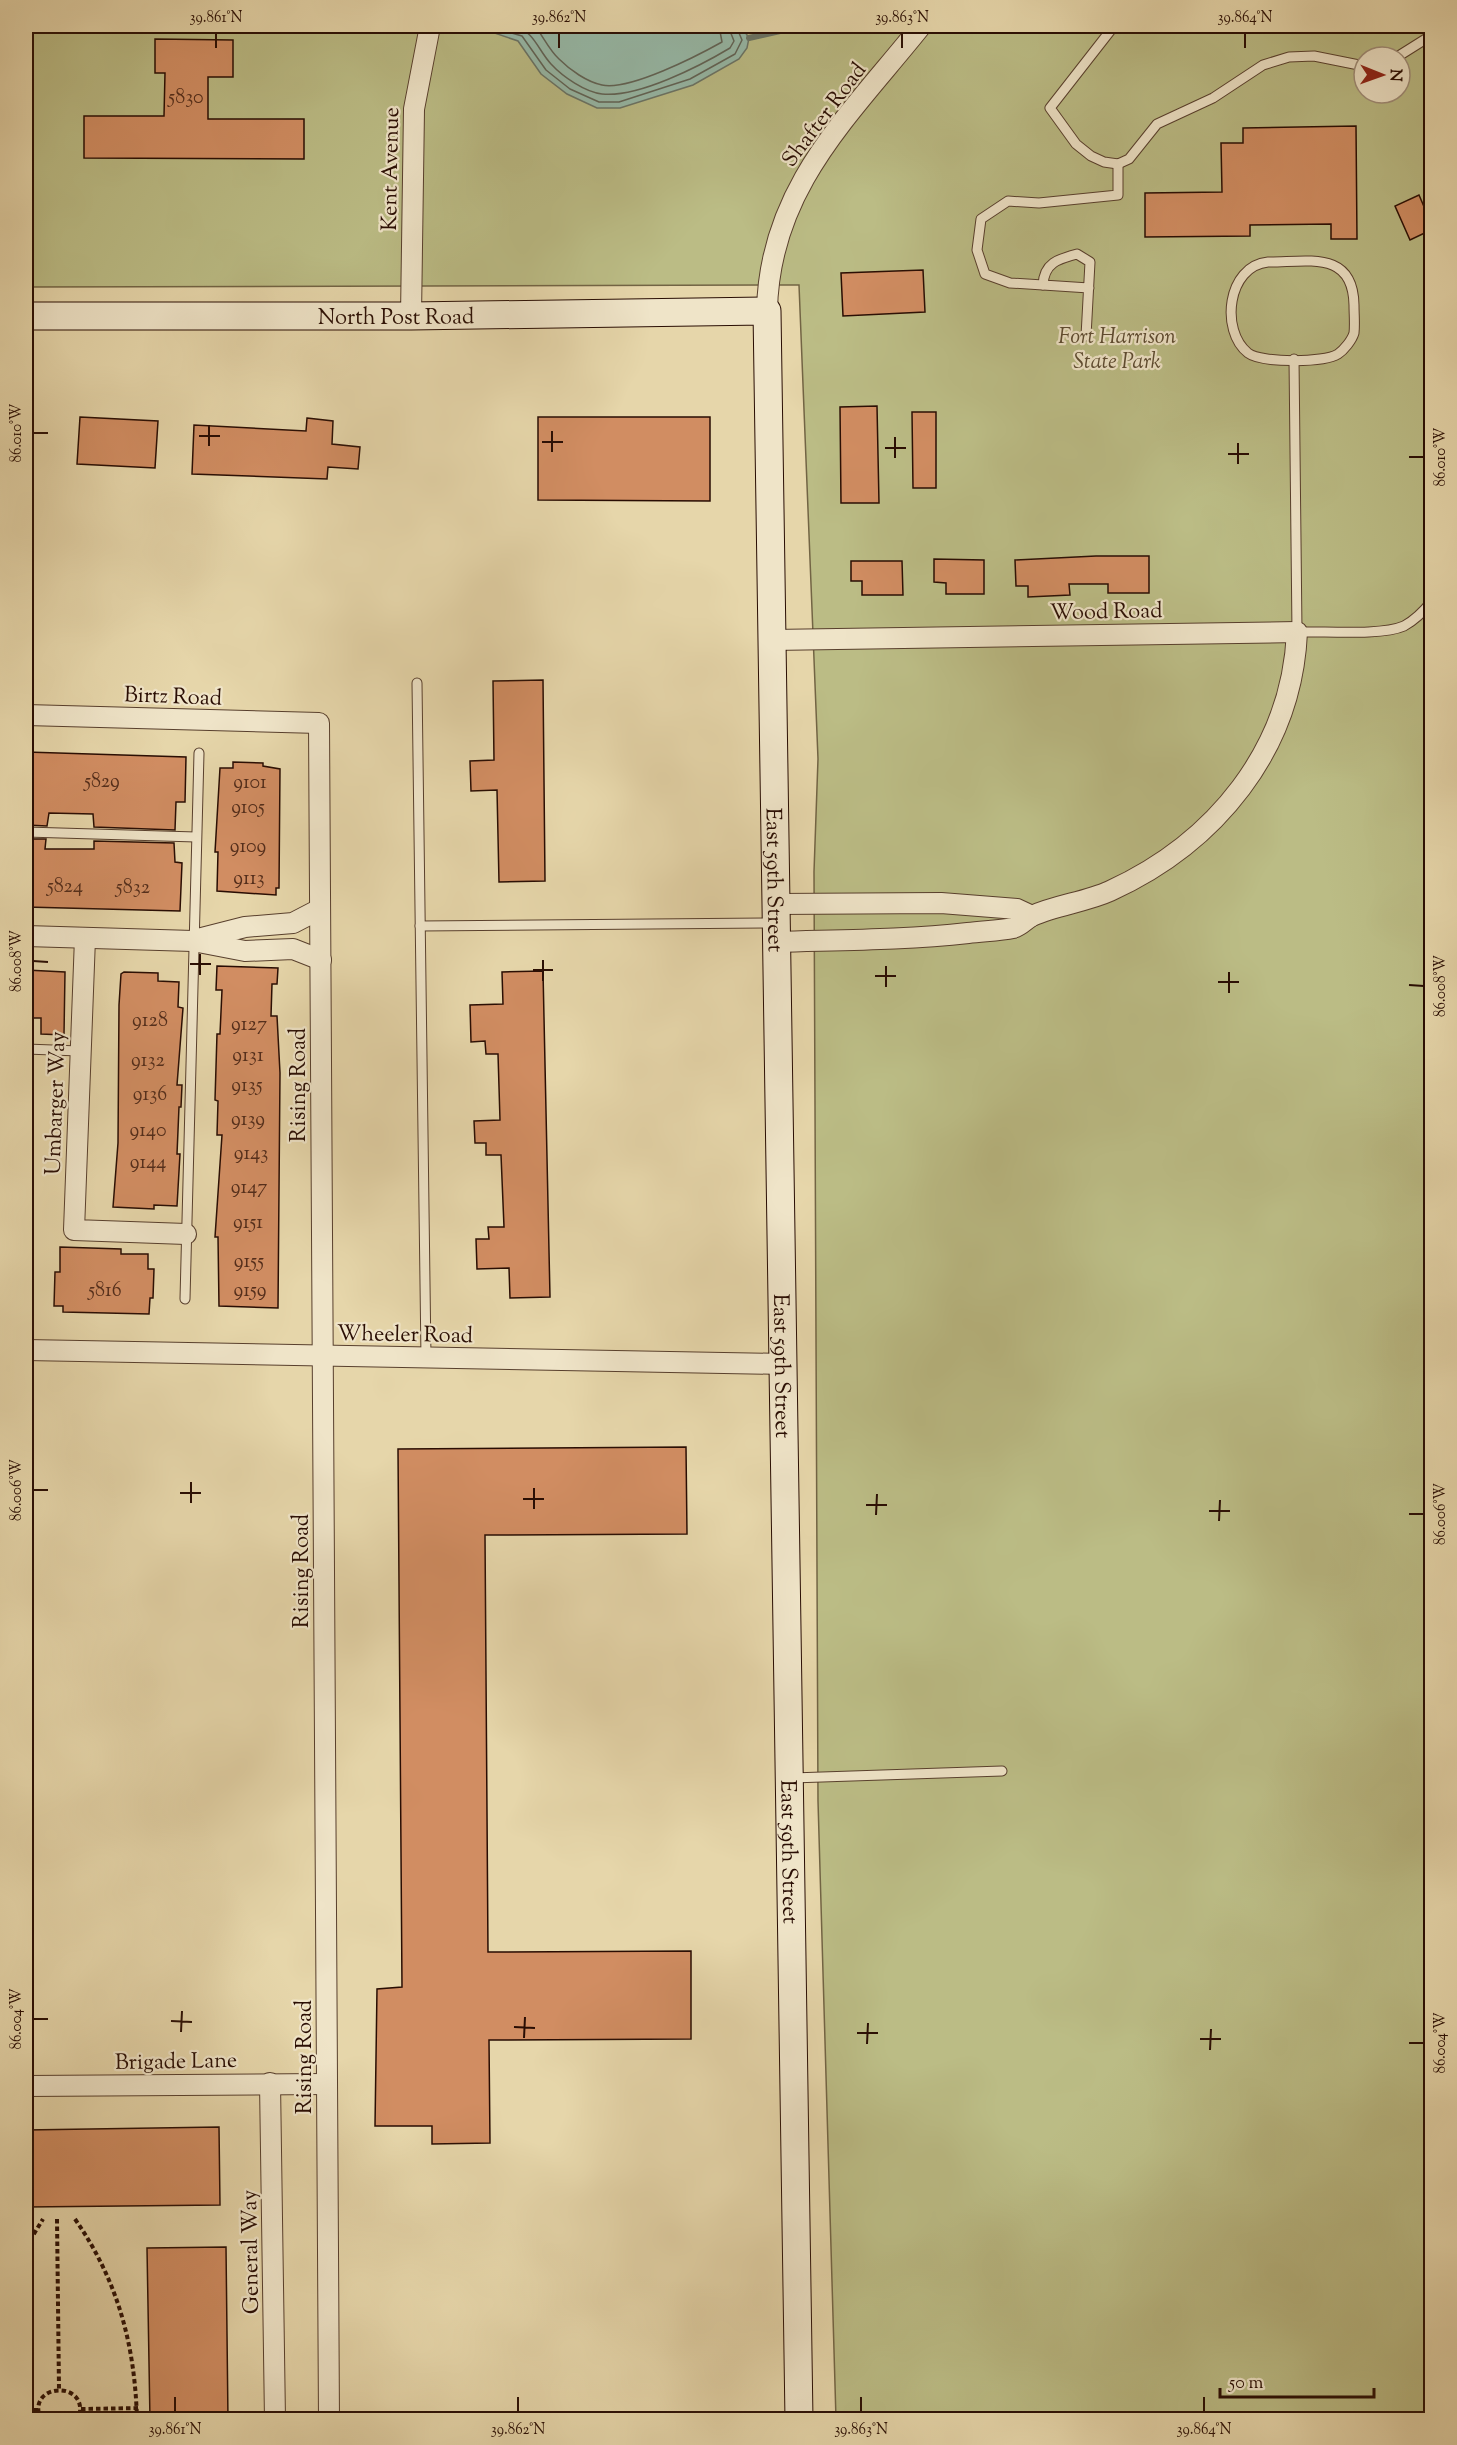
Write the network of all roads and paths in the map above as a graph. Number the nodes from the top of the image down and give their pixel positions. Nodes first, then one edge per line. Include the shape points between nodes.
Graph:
1 (430, 26) edge
2 (921, 26) edge
3 (1114, 26) edge
4 (1431, 35) edge
5 (1412, 47) edge
6 (1352, 64) edge
7 (1118, 164) junction
8 (1043, 285) junction
9 (1089, 288) junction
10 (767, 311) junction
11 (26, 316) edge
12 (411, 316) junction
13 (1086, 336) dead end
14 (1294, 359) junction
15 (1431, 601) edge
16 (1297, 632) junction
17 (772, 640) junction
18 (417, 683) dead end
19 (26, 715) edge
20 (319, 723) joint
21 (199, 753) dead end
22 (26, 831) edge
23 (196, 837) junction
24 (320, 909) junction
25 (1032, 916) junction
26 (776, 923) junction
27 (420, 926) junction
28 (26, 936) edge
29 (85, 938) junction
30 (193, 941) junction
31 (321, 960) junction
32 (26, 1049) edge
33 (79, 1051) junction
34 (186, 1234) junction
35 (185, 1299) dead end
36 (26, 1350) edge
37 (323, 1356) junction
38 (426, 1358) junction
39 (783, 1364) junction
40 (1002, 1771) dead end
41 (790, 1778) junction
42 (270, 2083) junction
43 (327, 2084) junction
44 (26, 2086) edge
45 (43, 2219) dead end
46 (57, 2219) dead end
47 (75, 2219) dead end
48 (26, 2247) edge
49 (59, 2389) junction
50 (139, 2408) junction
51 (81, 2409) junction
52 (26, 2410) edge
53 (38, 2410) junction
54 (40, 2420) edge
55 (78, 2420) edge
56 (137, 2420) edge
57 (275, 2420) edge
58 (329, 2420) edge
59 (799, 2420) edge

1 - 12 street, Kent Avenue via 414,109
2 - 10 street, Shafter Road via 824,147 794,195 777,240
3 - 7 lane via 1050,108 1076,144 1091,156
4 - 5 lane
6 - 7 lane via 1314,56 1289,57 1263,65 1213,98 1157,124 1129,159
7 - 8 lane via 1118,195 1039,203 1008,201 981,219 977,250 985,274 1010,283
8 - 9 lane
8 - 9 lane via 1044,273 1055,259 1077,254 1090,262
9 - 13 lane
10 - 12 street, North Post Road
10 - 17 street, East 59th Street
11 - 12 street, North Post Road
14 - 14 lane via 1338,354 1354,333 1352,284 1346,273 1326,262 1261,263 1241,276 1233,293 1233,326 1244,349 1263,359
14 - 16 lane
15 - 16 lane, Wood Road via 1422,614 1389,630
16 - 17 street, Wood Road
16 - 25 street via 1290,682 1268,743 1253,773 1219,817 1185,848 1135,879 1073,905
17 - 26 street, East 59th Street
18 - 27 lane
19 - 20 street, Birtz Road
20 - 24 street, Rising Road
21 - 23 lane
22 - 23 lane
23 - 30 lane
24 - 30 street via 293,923 245,927
24 - 31 street, Rising Road
25 - 26 street via 1017,909 941,903
25 - 26 street via 1016,928 938,936
26 - 27 lane
26 - 39 street, East 59th Street
27 - 38 lane
28 - 29 street
29 - 30 street
29 - 33 street, Umbarger Way
30 - 31 street via 245,951 293,949
30 - 34 lane
31 - 37 street, Rising Road
32 - 33 lane
33 - 34 street, Umbarger Way via 74,1230
34 - 35 lane
36 - 37 street, Wheeler Road
37 - 38 street, Wheeler Road
37 - 43 street, Rising Road
38 - 39 street, Wheeler Road
39 - 41 street, East 59th Street
40 - 41 lane
41 - 59 street, East 59th Street
42 - 43 street, Brigade Lane
42 - 44 street, Brigade Lane
42 - 57 street, General Way
43 - 58 street, Rising Road
45 - 48 path
46 - 49 path
47 - 50 path via 104,2265 121,2309
49 - 51 path via 74,2395
49 - 53 path via 48,2392
50 - 51 path
50 - 56 path
51 - 55 path
52 - 53 path
53 - 54 path

